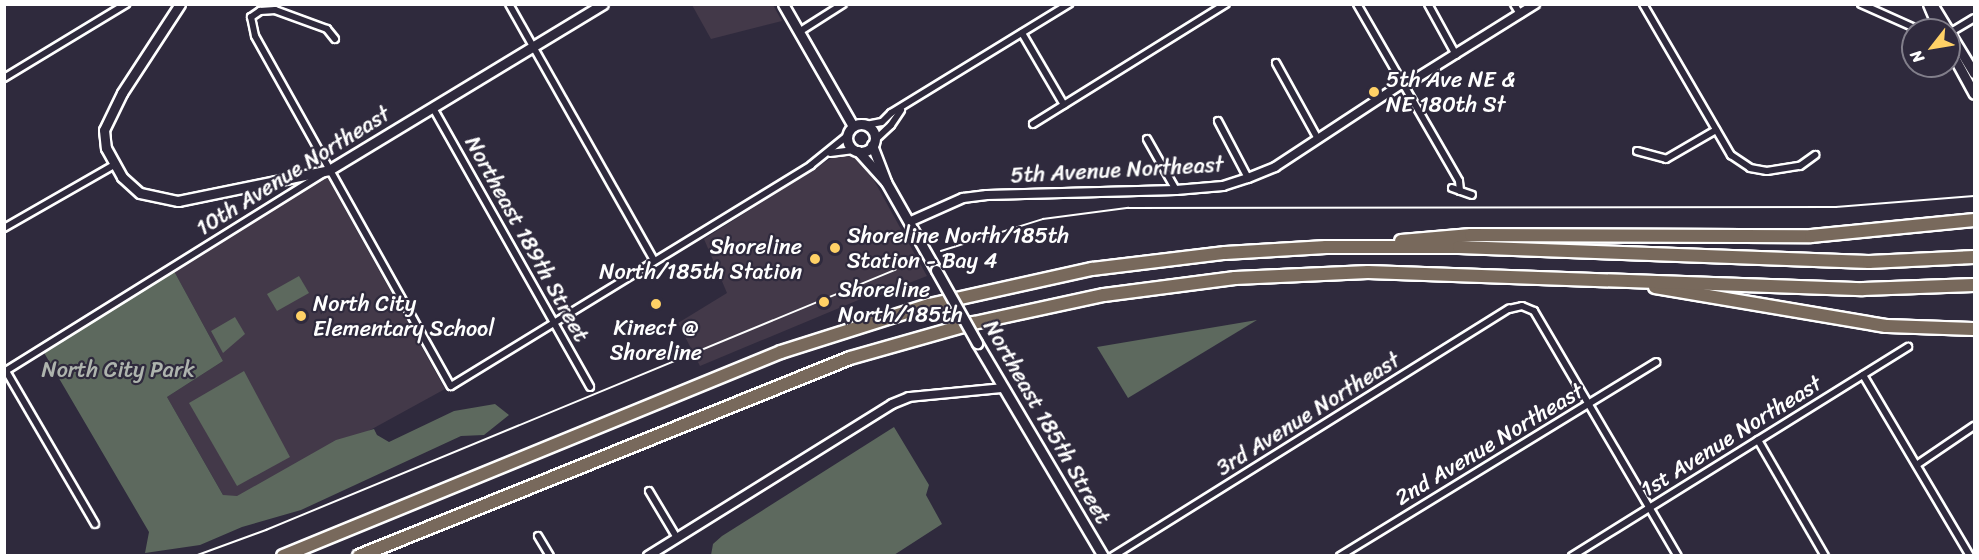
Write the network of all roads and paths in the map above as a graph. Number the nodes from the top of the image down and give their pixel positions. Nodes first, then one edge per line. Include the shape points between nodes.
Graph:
1 (126, 4) edge
2 (180, 4) edge
3 (509, 4) edge
4 (603, 4) edge
5 (783, 4) edge
6 (843, 4) edge
7 (1069, 4) edge
8 (1226, 4) edge
9 (1357, 4) edge
10 (1428, 4) edge
11 (1514, 4) edge
12 (1535, 4) edge
13 (1643, 4) edge
14 (1861, 4) edge
15 (1930, 4) edge
16 (1520, 14) junction
17 (1940, 18) edge
18 (1974, 18) edge
19 (1901, 23) edge
20 (1961, 26) edge
21 (799, 32) junction
22 (1022, 33) junction
23 (335, 39) dead end
24 (533, 47) junction
25 (1961, 51) edge
26 (1456, 55) junction
27 (1276, 63) dead end
28 (1961, 70) edge
29 (1974, 73) edge
30 (4, 78) edge
31 (1402, 83) junction
32 (1974, 94) edge
33 (1064, 105) junction
34 (433, 108) junction
35 (901, 109) junction
36 (1218, 121) dead end
37 (1033, 124) dead end
38 (866, 125) junction
39 (853, 126) junction
40 (1716, 130) junction
41 (847, 136) junction
42 (1147, 139) dead end
43 (1318, 139) junction
44 (873, 143) junction
45 (856, 151) junction
46 (1637, 151) dead end
47 (826, 154) junction
48 (1815, 155) dead end
49 (114, 165) junction
50 (329, 170) junction
51 (1248, 178) junction
52 (886, 182) junction
53 (1452, 188) dead end
54 (1176, 189) junction
55 (1460, 192) junction
56 (1472, 195) dead end
57 (1974, 220) edge
58 (909, 222) junction
59 (4, 228) edge
60 (1359, 247) junction
61 (1974, 257) edge
62 (654, 260) junction
63 (1624, 281) junction
64 (1974, 285) edge
65 (553, 323) junction
66 (1974, 328) edge
67 (1908, 346) dead end
68 (1656, 362) dead end
69 (5, 372) edge
70 (1863, 375) junction
71 (590, 387) dead end
72 (1003, 388) junction
73 (1589, 403) junction
74 (1974, 426) edge
75 (1758, 440) junction
76 (1918, 464) junction
77 (649, 491) dead end
78 (1649, 507) junction
79 (95, 524) dead end
80 (538, 536) dead end
81 (677, 538) junction
82 (283, 555) edge
83 (359, 555) edge
84 (550, 555) edge
85 (648, 555) edge
86 (1103, 555) edge
87 (1113, 555) edge
88 (1340, 555) edge
89 (1572, 555) edge
90 (1678, 555) edge
91 (1825, 555) edge
92 (1970, 555) edge

1 - 30 street
2 - 49 main road via 122,93 104,130
3 - 24 street
4 - 24 main road, 10th Avenue Northeast
5 - 21 main road
6 - 21 street
7 - 22 street
8 - 33 street
9 - 31 street
10 - 26 street
11 - 16 street
12 - 16 street, 5th Avenue Northeast
13 - 40 street
14 - 19 street
15 - 17 main road
16 - 26 street, 5th Avenue Northeast
18 - 20 street
21 - 39 main road
22 - 33 street
22 - 35 street
23 - 50 street via 327,29 275,10 260,10 251,17 255,36
24 - 34 main road, 10th Avenue Northeast
24 - 62 street
25 - 29 main road
26 - 31 street, 5th Avenue Northeast
27 - 43 street
28 - 32 main road
31 - 43 street, 5th Avenue Northeast
31 - 55 street via 1459,181
33 - 37 street
34 - 50 main road, 10th Avenue Northeast
34 - 65 street, Northeast 189th Street
35 - 38 street via 882,122
35 - 44 street
36 - 51 street
38 - 39 main road
38 - 44 main road via 873,132
39 - 41 main road
40 - 46 street via 1666,159
40 - 48 street via 1731,155 1742,164 1767,171 1794,167
41 - 45 main road
41 - 47 street
42 - 54 street
43 - 51 street, 5th Avenue Northeast via 1275,167
44 - 45 main road
44 - 52 main road, Northeast 185th Street
45 - 47 street
45 - 52 main road, Northeast 185th Street
47 - 62 street
49 - 50 main road via 140,193 178,201
49 - 59 street
50 - 65 street via 451,386
50 - 69 street, 10th Avenue Northeast
51 - 54 street, 5th Avenue Northeast via 1223,186
52 - 58 main road, Northeast 185th Street
53 - 55 street
54 - 58 street, 5th Avenue Northeast via 987,195 963,198
55 - 56 street
57 - 60 highway via 1811,236 1445,235
58 - 72 main road, Northeast 185th Street, bridge
60 - 61 highway via 1869,262
60 - 82 highway via 1248,251 1125,264 993,289 884,317 729,373
62 - 65 street
63 - 64 highway via 1874,289
63 - 66 highway via 1712,300 1886,326
63 - 83 highway via 1401,272 1302,273 1169,285 1039,308 893,345 801,376
65 - 71 street, Northeast 189th Street
67 - 70 street, 1st Avenue Northeast
68 - 73 street, 2nd Avenue Northeast
69 - 79 street
70 - 75 street, 1st Avenue Northeast
70 - 76 street
72 - 81 street via 909,397 891,404
72 - 86 main road, Northeast 185th Street
73 - 78 street
73 - 87 street, 3rd Avenue Northeast via 1534,311 1522,306 1509,309
73 - 88 street, 2nd Avenue Northeast
74 - 76 street
75 - 78 street, 1st Avenue Northeast
75 - 91 street
76 - 92 street
77 - 81 street
78 - 89 street, 1st Avenue Northeast
78 - 90 street
80 - 84 street
81 - 85 street

